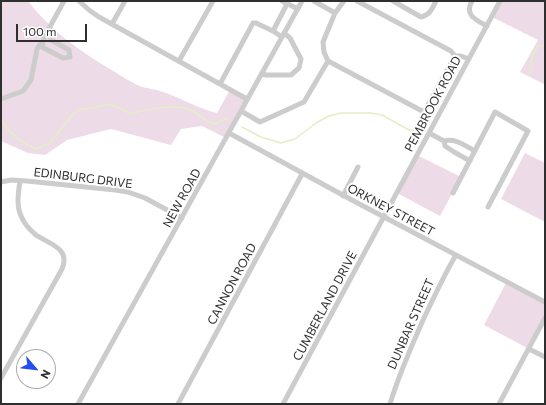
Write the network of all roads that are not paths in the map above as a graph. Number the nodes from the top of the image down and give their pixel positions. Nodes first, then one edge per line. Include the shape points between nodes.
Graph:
1 (64, 1) edge
2 (79, 1) edge
3 (125, 1) edge
4 (213, 1) edge
5 (282, 1) edge
6 (302, 1) edge
7 (314, 1) edge
8 (344, 1) edge
9 (357, 1) edge
10 (393, 1) edge
11 (436, 1) edge
12 (472, 1) edge
13 (500, 1) edge
14 (287, 4) junction
15 (298, 9) junction
16 (335, 13) junction
17 (112, 24) junction
18 (487, 26) junction
19 (273, 31) junction
20 (46, 32) junction
21 (283, 35) junction
22 (43, 40) junction
23 (455, 56) junction
24 (469, 59) junction
25 (179, 61) junction
26 (328, 61) junction
27 (262, 74) junction
28 (220, 84) junction
29 (1, 99) edge
30 (247, 99) junction
31 (241, 111) junction
32 (429, 133) junction
33 (229, 134) junction
34 (444, 141) junction
35 (475, 151) junction
36 (470, 161) junction
37 (358, 167) dead end
38 (302, 174) junction
39 (20, 181) junction
40 (1, 182) edge
41 (453, 193) dead end
42 (343, 196) junction
43 (488, 207) dead end
44 (384, 217) junction
45 (182, 218) junction
46 (456, 255) junction
47 (545, 302) edge
48 (545, 318) edge
49 (529, 349) junction
50 (545, 357) edge
51 (1, 378) edge
52 (78, 404) edge
53 (178, 404) edge
54 (284, 404) edge
55 (390, 404) edge
56 (499, 404) edge

1 - 20 street
2 - 17 street
3 - 17 street
4 - 25 street
5 - 14 street
6 - 15 street, NEW ROAD
7 - 16 street
8 - 16 street
9 - 23 street via 451,51
10 - 11 street via 421,17 430,12
12 - 18 street via 469,5 471,15
13 - 18 street, PEMBROOK ROAD
14 - 15 street
14 - 19 street
15 - 21 street, NEW ROAD
16 - 26 street via 323,42
17 - 25 street
18 - 24 street, PEMBROOK ROAD
19 - 21 street
19 - 28 street via 253,23
20 - 22 street
20 - 22 street via 51,40 69,50 70,57 63,58 42,47
21 - 27 street, NEW ROAD
21 - 27 street via 290,38 301,59 299,68 291,75
22 - 29 street via 36,50 31,80 23,91
23 - 24 street
23 - 26 street via 424,112
24 - 32 street, PEMBROOK ROAD
25 - 28 street
26 - 31 street via 304,102 260,122
27 - 30 street, NEW ROAD
28 - 30 street
30 - 31 street, NEW ROAD
31 - 33 street, NEW ROAD
32 - 34 street
32 - 44 street, PEMBROOK ROAD
33 - 38 street, ORKNEY STREET
33 - 45 street, NEW ROAD
34 - 35 street via 455,140
34 - 36 street via 445,146
35 - 36 street
35 - 43 street via 496,112 528,131
36 - 41 street
37 - 42 street
38 - 42 street, ORKNEY STREET
38 - 53 street, CANNON ROAD
39 - 40 street, EDINBURG DRIVE
39 - 45 street, EDINBURG DRIVE via 128,192
39 - 51 street via 19,208 25,225 34,234 57,247 63,254 64,262
42 - 44 street, ORKNEY STREET
44 - 46 street, ORKNEY STREET
44 - 54 street, CUMBERLAND DRIVE
45 - 52 street, NEW ROAD
46 - 47 street, ORKNEY STREET
46 - 55 street, DUNBAR STREET via 399,375
48 - 49 street
49 - 50 street
49 - 56 street

